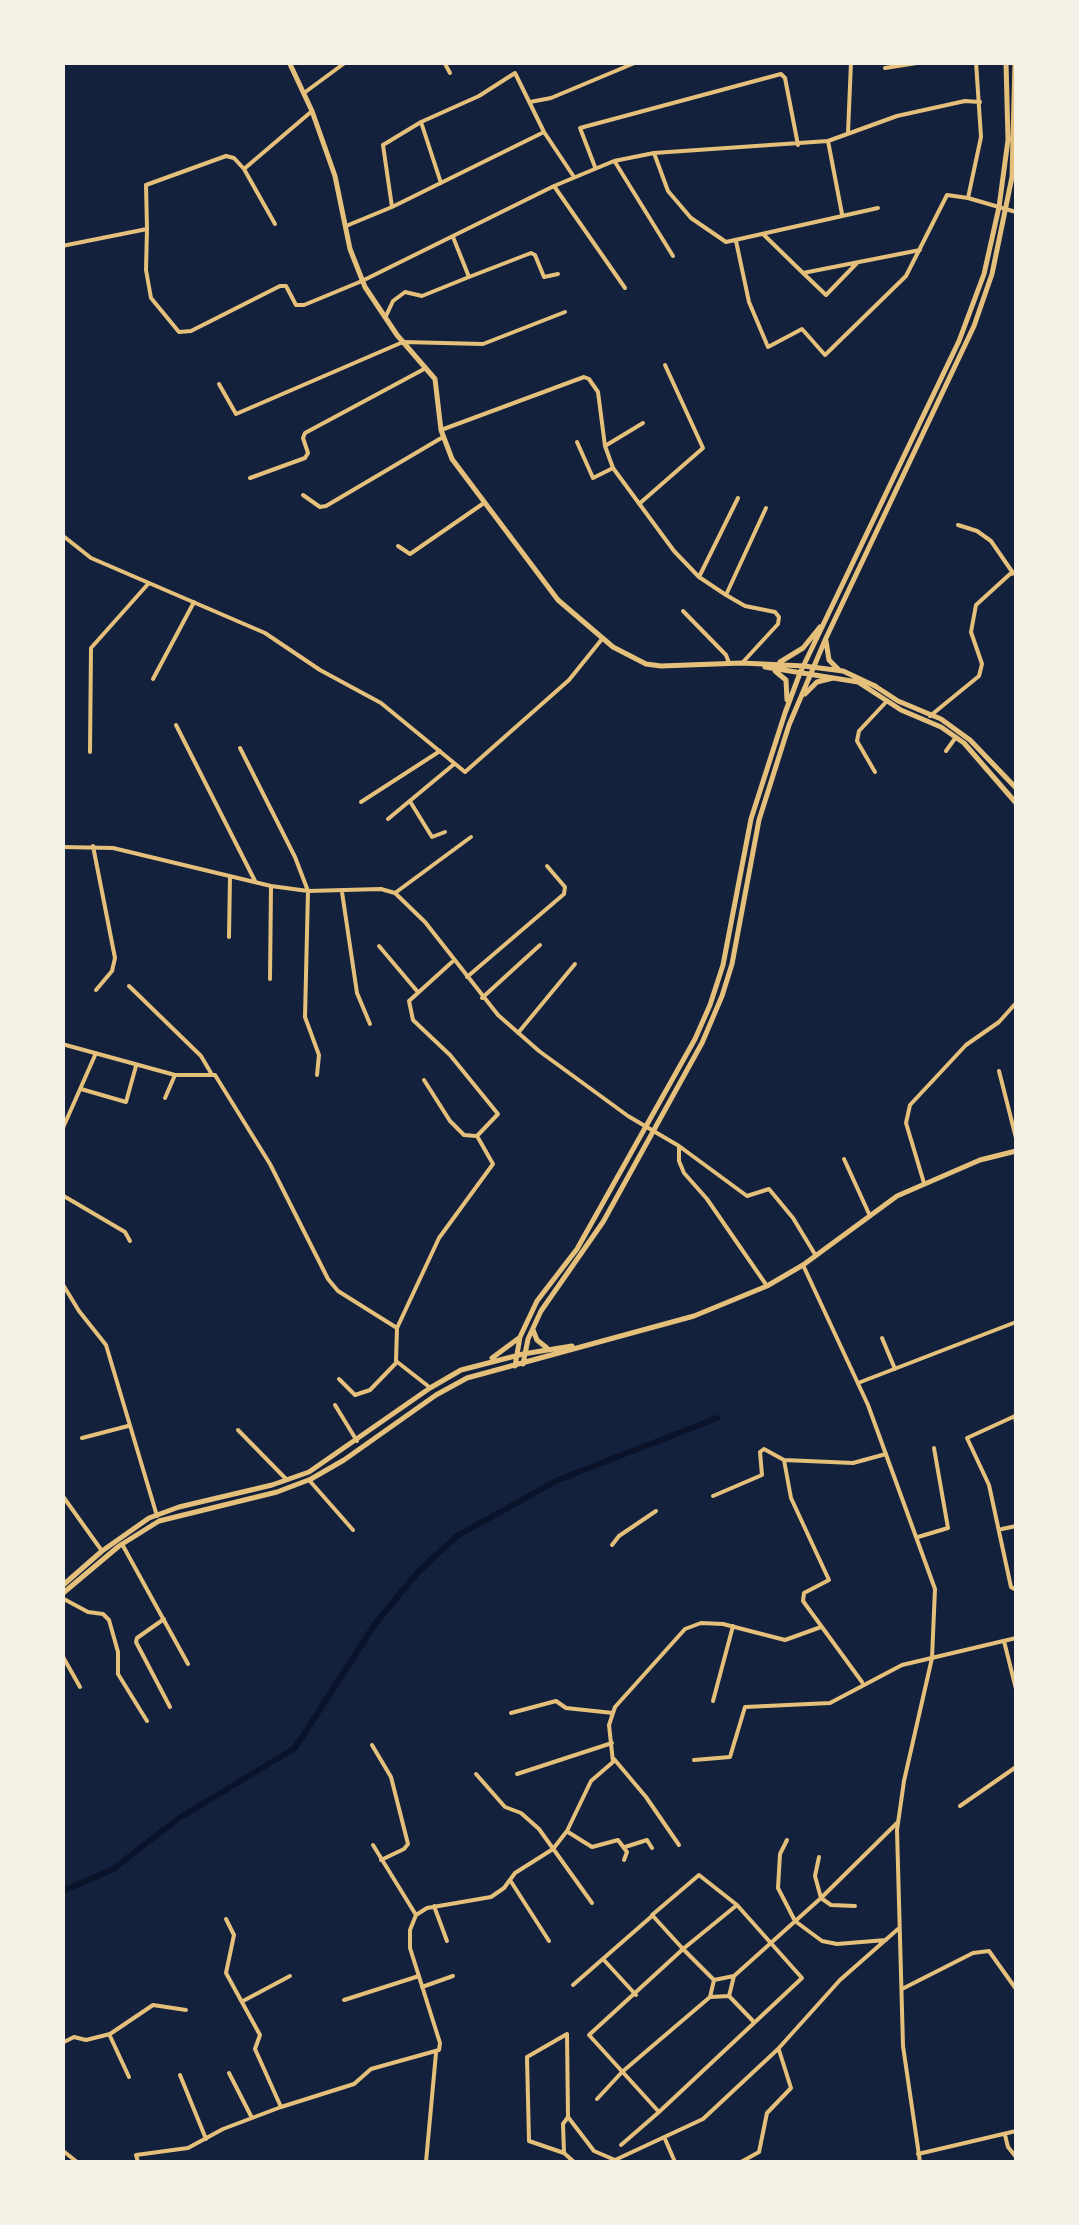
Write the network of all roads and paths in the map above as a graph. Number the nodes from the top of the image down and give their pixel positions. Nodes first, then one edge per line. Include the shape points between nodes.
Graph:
1 (289, 62) edge
2 (346, 62) edge
3 (444, 62) edge
4 (638, 62) edge
5 (851, 62) edge
6 (923, 62) edge
7 (976, 62) edge
8 (1006, 62) edge
9 (1014, 62) edge
10 (884, 68) dead end
11 (450, 73) dead end
12 (304, 93) junction
13 (530, 102) junction
14 (980, 102) junction
15 (312, 111) junction
16 (421, 122) junction
17 (544, 132) junction
18 (848, 134) junction
19 (828, 142) junction
20 (798, 145) junction
21 (654, 152) junction
22 (614, 160) junction
23 (594, 167) junction
24 (244, 169) junction
25 (574, 177) junction
26 (441, 183) junction
27 (554, 186) junction
28 (968, 198) junction
29 (392, 207) junction
30 (999, 207) junction
31 (878, 208) dead end
32 (1007, 209) junction
33 (1016, 212) edge
34 (842, 214) junction
35 (275, 224) dead end
36 (346, 226) junction
37 (147, 229) junction
38 (764, 234) junction
39 (453, 237) junction
40 (736, 241) junction
41 (62, 246) edge
42 (920, 250) junction
43 (673, 256) dead end
44 (859, 261) junction
45 (804, 273) junction
46 (558, 274) dead end
47 (469, 277) junction
48 (362, 281) junction
49 (625, 288) dead end
50 (565, 312) dead end
51 (385, 318) junction
52 (403, 342) junction
53 (665, 365) dead end
54 (426, 368) junction
55 (219, 384) dead end
56 (642, 423) dead end
57 (442, 434) junction
58 (577, 442) dead end
59 (605, 446) junction
60 (613, 468) junction
61 (250, 478) dead end
62 (303, 495) dead end
63 (738, 498) dead end
64 (484, 503) junction
65 (639, 504) junction
66 (766, 508) dead end
67 (958, 525) dead end
68 (62, 536) edge
69 (398, 546) dead end
70 (1015, 573) edge
71 (699, 577) junction
72 (149, 583) junction
73 (726, 595) junction
74 (194, 602) junction
75 (683, 611) dead end
76 (825, 621) junction
77 (826, 638) junction
78 (602, 639) junction
79 (729, 663) junction
80 (742, 663) junction
81 (768, 666) junction
82 (802, 670) junction
83 (812, 671) junction
84 (845, 676) junction
85 (153, 679) dead end
86 (887, 700) junction
87 (800, 701) junction
88 (785, 713) junction
89 (930, 717) junction
90 (176, 725) dead end
91 (956, 737) junction
92 (240, 748) dead end
93 (440, 751) junction
94 (946, 751) dead end
95 (90, 752) dead end
96 (453, 765) junction
97 (875, 772) dead end
98 (1016, 784) edge
99 (1006, 790) junction
100 (410, 801) junction
101 (361, 802) dead end
102 (1016, 803) edge
103 (388, 819) dead end
104 (445, 832) dead end
105 (471, 838) dead end
106 (93, 846) junction
107 (62, 847) edge
108 (546, 866) dead end
109 (230, 877) junction
110 (256, 883) junction
111 (271, 886) junction
112 (308, 892) junction
113 (342, 892) junction
114 (395, 893) junction
115 (228, 937) dead end
116 (540, 945) dead end
117 (379, 946) dead end
118 (453, 962) junction
119 (575, 964) dead end
120 (467, 977) junction
121 (270, 980) dead end
122 (128, 986) dead end
123 (96, 990) dead end
124 (418, 991) junction
125 (482, 998) junction
126 (1016, 1002) edge
127 (370, 1024) dead end
128 (518, 1033) junction
129 (62, 1044) edge
130 (96, 1053) junction
131 (136, 1066) junction
132 (999, 1072) dead end
133 (211, 1073) junction
134 (317, 1074) dead end
135 (175, 1075) junction
136 (424, 1080) dead end
137 (81, 1089) junction
138 (165, 1098) dead end
139 (646, 1125) junction
140 (62, 1130) edge
141 (654, 1130) junction
142 (477, 1136) junction
143 (1016, 1138) edge
144 (679, 1146) junction
145 (1016, 1152) edge
146 (844, 1160) dead end
147 (925, 1184) junction
148 (62, 1195) edge
149 (870, 1216) junction
150 (130, 1242) dead end
151 (816, 1256) junction
152 (802, 1266) junction
153 (62, 1283) edge
154 (768, 1286) junction
155 (1016, 1322) edge
156 (533, 1327) junction
157 (397, 1328) junction
158 (520, 1337) junction
159 (882, 1338) dead end
160 (580, 1346) junction
161 (548, 1349) junction
162 (523, 1354) junction
163 (515, 1356) junction
164 (398, 1362) junction
165 (485, 1362) junction
166 (519, 1365) junction
167 (896, 1369) junction
168 (338, 1379) dead end
169 (858, 1383) junction
170 (430, 1388) junction
171 (436, 1395) junction
172 (335, 1405) dead end
173 (1016, 1423) edge
174 (128, 1426) junction
175 (238, 1430) dead end
176 (82, 1438) dead end
177 (356, 1441) junction
178 (934, 1448) dead end
179 (886, 1454) junction
180 (784, 1460) junction
181 (286, 1480) junction
182 (309, 1480) junction
183 (62, 1494) edge
184 (713, 1496) dead end
185 (656, 1511) dead end
186 (158, 1518) junction
187 (1016, 1526) edge
188 (353, 1530) dead end
189 (1001, 1530) junction
190 (918, 1537) junction
191 (122, 1544) junction
192 (612, 1545) dead end
193 (102, 1551) junction
194 (62, 1586) edge
195 (1016, 1590) edge
196 (62, 1596) edge
197 (164, 1619) junction
198 (734, 1626) junction
199 (822, 1627) junction
200 (1016, 1638) edge
201 (1004, 1641) junction
202 (62, 1655) edge
203 (932, 1658) junction
204 (188, 1664) dead end
205 (864, 1684) junction
206 (80, 1686) dead end
207 (1016, 1689) edge
208 (714, 1701) dead end
209 (170, 1707) dead end
210 (511, 1712) dead end
211 (613, 1713) junction
212 (147, 1721) dead end
213 (612, 1743) junction
214 (372, 1745) dead end
215 (614, 1758) junction
216 (694, 1760) dead end
217 (1016, 1767) edge
218 (476, 1774) dead end
219 (516, 1774) dead end
220 (960, 1806) dead end
221 (898, 1822) junction
222 (567, 1832) junction
223 (787, 1840) dead end
224 (373, 1845) dead end
225 (679, 1845) dead end
226 (625, 1847) junction
227 (652, 1848) dead end
228 (553, 1850) junction
229 (818, 1857) dead end
230 (381, 1860) junction
231 (624, 1860) dead end
232 (510, 1880) junction
233 (821, 1898) junction
234 (592, 1903) dead end
235 (434, 1906) junction
236 (738, 1906) junction
237 (855, 1906) dead end
238 (416, 1915) junction
239 (652, 1915) junction
240 (226, 1919) dead end
241 (795, 1921) junction
242 (898, 1929) junction
243 (886, 1940) junction
244 (447, 1941) dead end
245 (549, 1941) dead end
246 (771, 1942) junction
247 (684, 1949) junction
248 (603, 1959) junction
249 (290, 1976) dead end
250 (419, 1976) junction
251 (453, 1976) dead end
252 (734, 1976) junction
253 (714, 1980) junction
254 (422, 1986) junction
255 (573, 1986) dead end
256 (902, 1989) junction
257 (1016, 1989) edge
258 (636, 1996) junction
259 (729, 1996) junction
260 (710, 1997) junction
261 (344, 2000) dead end
262 (244, 2002) junction
263 (186, 2010) dead end
264 (754, 2022) junction
265 (110, 2034) junction
266 (62, 2042) edge
267 (778, 2049) junction
268 (436, 2051) junction
269 (622, 2072) junction
270 (229, 2073) dead end
271 (180, 2076) dead end
272 (129, 2077) dead end
273 (597, 2099) dead end
274 (281, 2107) junction
275 (659, 2112) junction
276 (252, 2118) junction
277 (568, 2118) junction
278 (1016, 2131) edge
279 (1004, 2134) junction
280 (665, 2138) junction
281 (206, 2139) junction
282 (621, 2145) dead end
283 (64, 2153) edge
284 (564, 2154) junction
285 (918, 2154) junction
286 (1016, 2157) edge
287 (616, 2161) edge
288 (77, 2162) edge
289 (138, 2162) edge
290 (426, 2162) edge
291 (574, 2162) edge
292 (675, 2162) edge
293 (741, 2162) edge
294 (920, 2162) edge

1 - 12 main road
2 - 12 street
3 - 11 street
4 - 13 street
5 - 18 street
6 - 10 street
7 - 14 street
8 - 30 main road via 1008,140
9 - 32 main road
12 - 15 main road
13 - 16 street via 514,73
13 - 17 street
14 - 18 street via 896,116
14 - 28 street via 981,137
15 - 24 street
15 - 36 main road
16 - 26 street
16 - 29 street via 383,145
17 - 25 street
17 - 26 street
18 - 19 street
19 - 20 street
19 - 34 street
20 - 21 street
20 - 23 street via 782,74 580,128
21 - 22 street
21 - 40 street via 668,191 691,218 718,238
22 - 23 street
22 - 43 street
23 - 25 street
24 - 35 street
24 - 37 street via 226,156 146,185
25 - 27 street
26 - 29 street
27 - 39 street
27 - 49 street
28 - 30 street
28 - 42 street via 947,195
29 - 36 street
30 - 32 street
30 - 76 main road via 959,341
31 - 34 street
32 - 33 street
32 - 77 main road via 974,326
34 - 38 street
36 - 48 main road
37 - 41 street
37 - 48 street via 151,298 179,332 280,286 299,306
38 - 40 street
38 - 45 street
39 - 47 street
39 - 48 street
40 - 42 street via 749,302 768,347 802,329 825,356 893,292
42 - 44 street
44 - 45 street
44 - 45 street via 827,297
46 - 47 street via 544,277 531,253
47 - 51 street via 422,296 405,292
48 - 51 main road
50 - 52 street via 483,344
51 - 52 main road
52 - 54 main road
52 - 55 street via 236,414
53 - 65 street via 703,448
54 - 57 main road via 438,388
54 - 61 street via 306,432 305,458
56 - 59 street
57 - 59 street via 584,377 598,392
57 - 62 street via 326,506
57 - 64 main road
58 - 60 street via 593,478
59 - 60 street
60 - 65 street
63 - 71 street
64 - 69 street via 410,554
64 - 78 main road via 558,600
65 - 71 street
66 - 73 street
67 - 70 street via 991,542
68 - 72 street via 92,558
70 - 89 street via 976,605 971,618 979,676
71 - 73 street
72 - 74 street
72 - 95 street via 92,648
73 - 80 street via 778,616
74 - 85 street
74 - 93 street via 264,633 381,702
75 - 79 street
76 - 81 main road via 803,648
76 - 82 main road
77 - 83 main road
77 - 84 main road via 828,660
78 - 79 main road via 646,664
78 - 96 street via 569,680 465,772
79 - 80 main road
80 - 81 main road
81 - 82 main road
81 - 88 main road via 786,680
82 - 83 main road
82 - 88 main road
83 - 84 main road
83 - 87 main road
84 - 86 main road
84 - 87 main road via 817,682
84 - 89 main road
86 - 89 main road
86 - 97 street via 857,741
87 - 141 main road via 759,820 722,996
88 - 139 main road via 751,819 710,1005
89 - 91 main road
89 - 98 main road via 970,740
90 - 110 street
91 - 94 street
91 - 99 main road
92 - 112 street
93 - 96 street
93 - 101 street
96 - 100 street
98 - 99 street
99 - 102 main road
100 - 103 street
100 - 104 street via 432,837
105 - 114 street
106 - 107 street
106 - 109 street
106 - 123 street via 115,958
108 - 120 street via 564,894
109 - 110 street
109 - 115 street
110 - 111 street
111 - 112 street
111 - 121 street
112 - 113 street
112 - 134 street via 305,1017 319,1055
113 - 114 street
113 - 127 street via 357,993
114 - 118 street
116 - 125 street
117 - 124 street
118 - 120 street
118 - 124 street
119 - 128 street
120 - 125 street
122 - 133 street
124 - 142 street via 409,1000 413,1020 498,1114
125 - 128 street
126 - 147 street via 966,1045 906,1114
128 - 139 street
129 - 130 street
130 - 131 street
130 - 137 street
131 - 135 street
131 - 137 street via 126,1102
132 - 143 street
133 - 135 street
133 - 157 street via 270,1164 328,1278
135 - 138 street
136 - 142 street via 450,1121 464,1135
137 - 140 street
139 - 141 street
139 - 158 main road
141 - 144 street
141 - 156 main road
142 - 157 street via 492,1157 492,1170 439,1238
144 - 151 street via 746,1196 769,1190
144 - 154 street via 684,1174
145 - 147 main road
146 - 149 street
147 - 149 main road
148 - 150 street via 125,1232
149 - 151 main road
151 - 152 main road
152 - 154 main road
152 - 169 street
153 - 174 street via 106,1345
154 - 160 main road via 694,1316
155 - 167 street
156 - 161 main road
156 - 162 main road
157 - 164 street
158 - 163 main road
158 - 165 main road
159 - 167 street
160 - 161 main road
160 - 166 main road
161 - 162 main road
162 - 163 main road
162 - 166 main road
163 - 165 main road
163 - 166 main road
164 - 168 street via 370,1390 355,1395
164 - 170 street
165 - 170 main road
166 - 171 main road via 467,1378
167 - 169 street
169 - 179 street
170 - 171 street
170 - 177 main road
171 - 182 main road
172 - 177 street
173 - 189 street via 1015,1416 967,1438
174 - 176 street
174 - 186 street
175 - 181 street
177 - 181 main road
178 - 190 street via 948,1528
179 - 180 street via 853,1463
179 - 190 street
180 - 184 street via 762,1450 762,1475
180 - 199 street via 791,1498 829,1580 804,1593
181 - 186 main road
182 - 186 main road
182 - 188 street
183 - 193 street
185 - 192 street
186 - 191 main road
186 - 193 main road
187 - 189 street
189 - 195 street
190 - 203 street via 935,1589
191 - 196 main road
191 - 197 street
193 - 194 main road
196 - 212 street via 109,1620 118,1674
197 - 204 street
197 - 209 street via 136,1642
198 - 199 street via 785,1640
198 - 208 street
198 - 211 street via 685,1629
199 - 205 street
200 - 201 street
201 - 203 street
201 - 207 street
202 - 206 street
203 - 205 street
203 - 221 street
205 - 216 street via 830,1703 744,1707 730,1758
210 - 211 street via 556,1701
211 - 213 street
213 - 215 street
213 - 219 street
214 - 230 street via 391,1777 408,1844
215 - 222 street via 591,1781
215 - 225 street
217 - 220 street
218 - 228 street
221 - 233 street
221 - 242 street
222 - 226 street via 592,1847 612,1840
222 - 228 street
223 - 241 street via 778,1888
224 - 230 street
226 - 227 street via 647,1840
226 - 231 street
228 - 232 street
228 - 234 street
229 - 233 street
230 - 238 street
232 - 235 street via 491,1897
232 - 245 street
233 - 237 street
233 - 241 street
235 - 238 street
235 - 244 street
236 - 239 street via 698,1874
236 - 246 street
236 - 247 street
238 - 250 street via 409,1940
239 - 247 street
239 - 248 street
240 - 262 street via 234,1935 226,1973
241 - 243 street via 822,1941
241 - 246 street
242 - 243 street
242 - 256 street
243 - 267 street
246 - 252 street
246 - 264 street via 802,1978
247 - 253 street
247 - 258 street
248 - 255 street
248 - 258 street
249 - 262 street
250 - 254 street
250 - 261 street
251 - 254 street
252 - 253 street
252 - 259 street
253 - 260 street
254 - 268 street via 440,2043
256 - 257 street via 989,1951
256 - 285 street
258 - 269 street via 589,2036
259 - 260 street
259 - 264 street
260 - 269 street
262 - 274 street via 260,2035 255,2049
263 - 265 street via 153,2006
264 - 275 street
265 - 266 street
265 - 272 street
267 - 280 street via 702,2119
267 - 293 street via 791,2088 767,2113 759,2152
268 - 274 street via 379,2066 354,2084
268 - 290 street
269 - 273 street
269 - 275 street
270 - 276 street
271 - 281 street
274 - 276 street
275 - 282 street
276 - 281 street
277 - 284 street
277 - 284 street via 567,2034 527,2057 529,2141
277 - 287 street via 594,2151
278 - 279 street
279 - 285 street
279 - 286 street
280 - 287 street
280 - 292 street
281 - 289 street via 136,2156
283 - 288 street
284 - 291 street
285 - 294 street

